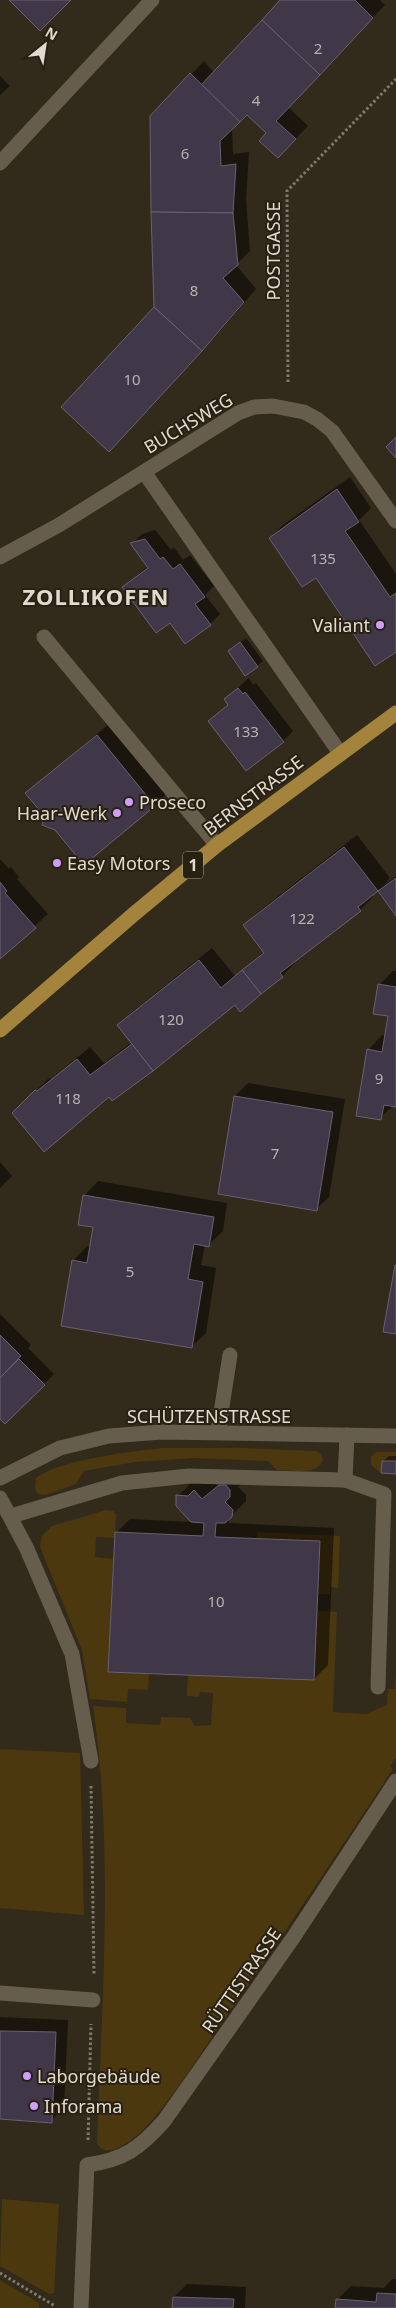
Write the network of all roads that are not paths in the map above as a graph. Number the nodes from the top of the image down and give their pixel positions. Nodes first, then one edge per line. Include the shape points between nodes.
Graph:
1 (152, 0) edge
2 (0, 163) edge
3 (144, 472) junction
4 (396, 521) edge
5 (0, 557) edge
6 (44, 637) dead end
7 (396, 713) edge
8 (340, 753) junction
9 (217, 845) junction
10 (0, 1030) edge
11 (230, 1355) dead end
12 (218, 1432) junction
13 (347, 1435) junction
14 (396, 1436) edge
15 (0, 1478) edge
16 (345, 1480) junction
17 (0, 1498) edge
18 (11, 1516) junction
19 (378, 1687) dead end
20 (91, 1761) road end
21 (396, 1781) edge
22 (0, 1993) edge
23 (93, 2000) road end
24 (81, 2308) edge

1 - 2 street
3 - 4 street, BUCHSWEG via 238,412 254,407 288,408 310,416 332,431
3 - 5 street, BUCHSWEG
3 - 8 street
6 - 9 street
7 - 8 main road, BERNSTRASSE / 1
8 - 9 main road, BERNSTRASSE / 1
9 - 10 main road, BERNSTRASSE / 1
11 - 12 street
12 - 13 street, SCHÜTZENSTRASSE
12 - 15 street, SCHÜTZENSTRASSE via 109,1436 60,1448
13 - 14 street, SCHÜTZENSTRASSE
13 - 16 street
16 - 18 street via 180,1477 122,1484
16 - 19 street via 384,1494
17 - 18 street
18 - 20 street via 72,1654
21 - 24 street, RÜTTISTRASSE via 293,1938 164,2121 142,2145 111,2162 87,2165
22 - 23 street

